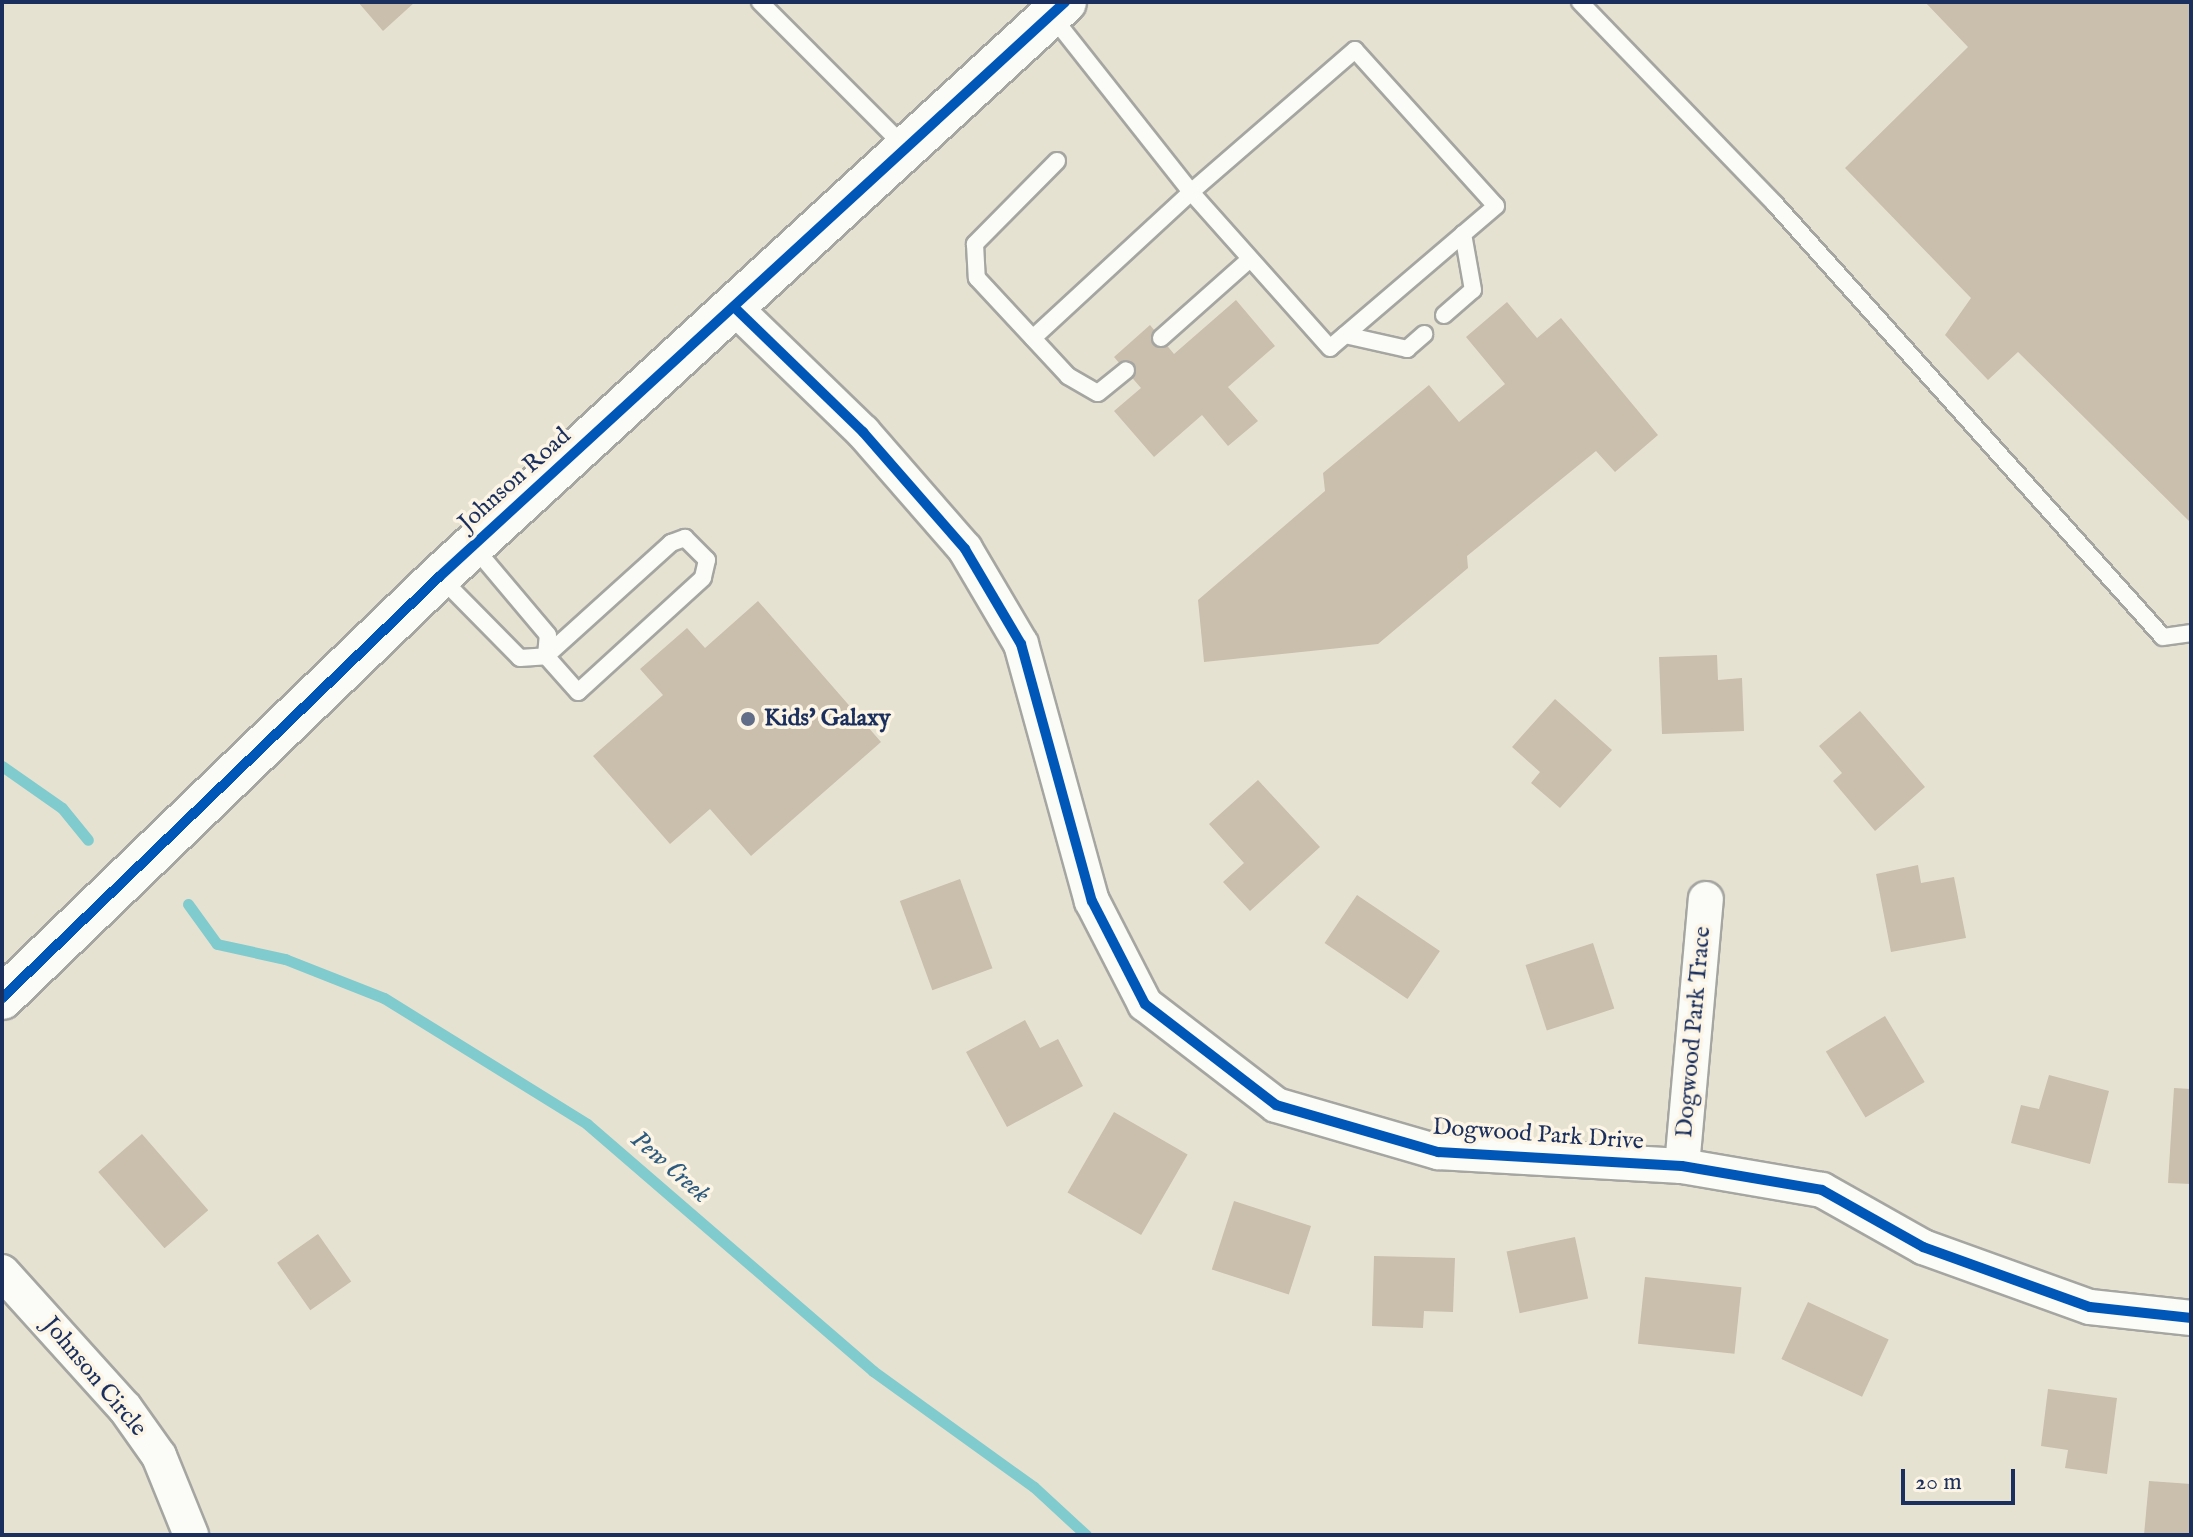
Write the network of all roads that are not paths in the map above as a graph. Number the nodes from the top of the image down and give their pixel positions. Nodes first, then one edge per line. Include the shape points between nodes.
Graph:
1 (760, 2) edge
2 (1580, 2) edge
3 (1058, 8) edge
4 (907, 150) junction
5 (1057, 161) dead end
6 (1191, 192) junction
7 (1463, 234) junction
8 (1250, 259) junction
9 (734, 307) junction
10 (1444, 315) dead end
11 (1424, 334) dead end
12 (1345, 335) junction
13 (1033, 338) junction
14 (1161, 338) dead end
15 (1126, 370) dead end
16 (473, 546) junction
17 (439, 577) junction
18 (2191, 633) edge
19 (546, 656) junction
20 (1706, 899) dead end
21 (2, 998) edge
22 (1682, 1166) junction
23 (2, 1272) edge
24 (2191, 1318) edge
25 (191, 1535) edge

1 - 4 lane
2 - 18 lane via 1775,204 2163,637
3 - 4 street, Johnson Road
3 - 6 lane
4 - 9 street, Johnson Road
5 - 13 lane via 975,244 977,278
6 - 7 lane via 1355,50 1496,206
6 - 8 lane
6 - 13 lane
7 - 10 lane via 1473,290
7 - 12 lane
8 - 12 lane via 1330,348
8 - 14 lane
9 - 16 street, Johnson Road
9 - 22 street, Dogwood Park Drive via 863,432 965,549 1021,644 1092,901 1145,1004 1276,1105 1438,1152
11 - 12 lane via 1407,349
13 - 15 lane via 1068,376 1098,393
16 - 17 street, Johnson Road
16 - 19 lane via 548,635
17 - 19 lane via 520,658
17 - 21 street, Johnson Road
19 - 19 lane via 578,692 703,578 707,560 685,538 671,543
20 - 22 street, Dogwood Park Trace
22 - 24 street, Dogwood Park Drive via 1822,1190 1923,1247 2090,1307
23 - 25 street, Johnson Circle via 125,1408 159,1456

